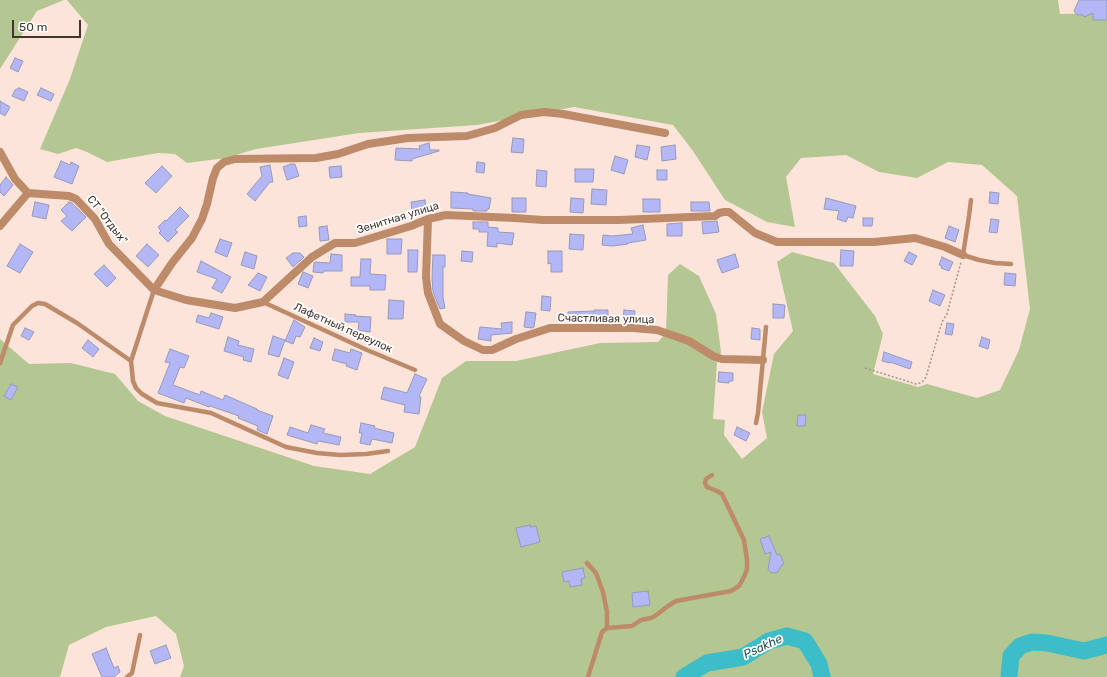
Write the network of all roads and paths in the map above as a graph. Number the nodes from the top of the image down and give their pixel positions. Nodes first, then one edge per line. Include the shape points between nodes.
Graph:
1 (665, 133) dead end
2 (0, 152) edge
3 (28, 193) junction
4 (971, 200) dead end
5 (428, 219) junction
6 (0, 226) edge
7 (963, 254) junction
8 (1011, 264) dead end
9 (154, 290) junction
10 (263, 302) junction
11 (766, 327) dead end
12 (763, 360) junction
13 (131, 361) junction
14 (0, 363) edge
15 (865, 368) dead end
16 (415, 370) dead end
17 (756, 422) dead end
18 (388, 451) dead end
19 (712, 475) dead end
20 (587, 563) dead end
21 (607, 628) junction
22 (140, 636) dead end
23 (127, 677) edge
24 (588, 677) edge

1 - 9 street via 544,112 521,115 495,128 467,136 408,138 368,144 316,158 235,159 224,162 217,168 202,219 192,238
2 - 3 street via 15,180
3 - 6 street
3 - 9 street, СТ "Отдых" via 69,196 76,199 95,219 109,244
4 - 7 lane
5 - 7 street, Зенитная улица via 446,215 543,220 619,220 715,216 729,212 755,233 777,242 874,242 915,238
5 - 10 street, Зенитная улица via 355,243 335,243 312,257
5 - 12 street, Счастливая улица via 427,288 440,324 464,341 483,350 492,350 550,328 633,328 657,330 689,341 722,359
7 - 8 lane via 979,260
7 - 15 path via 947,314 942,322 923,381 916,384
9 - 10 street via 186,300 235,308
9 - 13 lane
10 - 16 lane, Лафетный переулок
11 - 12 lane
12 - 17 lane
13 - 14 lane via 77,323 45,304 38,303 13,325
13 - 18 lane via 132,380 136,388 157,403 211,413 286,447 340,455
19 - 21 lane via 705,483 707,487 722,494 744,540 747,569 739,586 731,591 676,601 651,618 641,620 632,626
20 - 21 lane via 596,573 603,592
21 - 24 lane via 602,632
22 - 23 lane via 132,673

